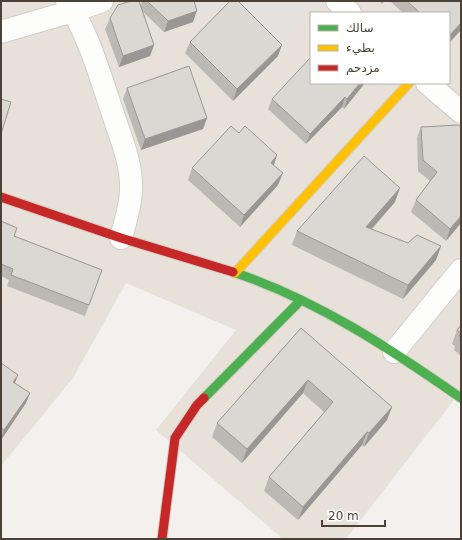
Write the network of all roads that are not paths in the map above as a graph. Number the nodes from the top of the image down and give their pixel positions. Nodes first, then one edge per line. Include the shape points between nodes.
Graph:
1 (102, 1) edge
2 (337, 1) edge
3 (70, 6) edge
4 (349, 12) edge
5 (1, 32) edge
6 (409, 84) edge
7 (428, 84) edge
8 (461, 112) edge
9 (1, 197) edge
10 (122, 238) junction
11 (461, 270) edge
12 (235, 273) junction
13 (301, 300) junction
14 (394, 352) junction
15 (461, 398) edge
16 (162, 539) edge

1 - 3 street
2 - 4 street
3 - 5 street
3 - 10 street via 91,48 129,163 132,191
6 - 12 street
7 - 8 street
9 - 10 street
10 - 12 street
11 - 14 street
12 - 13 street
13 - 14 street via 343,320
13 - 16 street via 197,405 175,438
14 - 15 street

